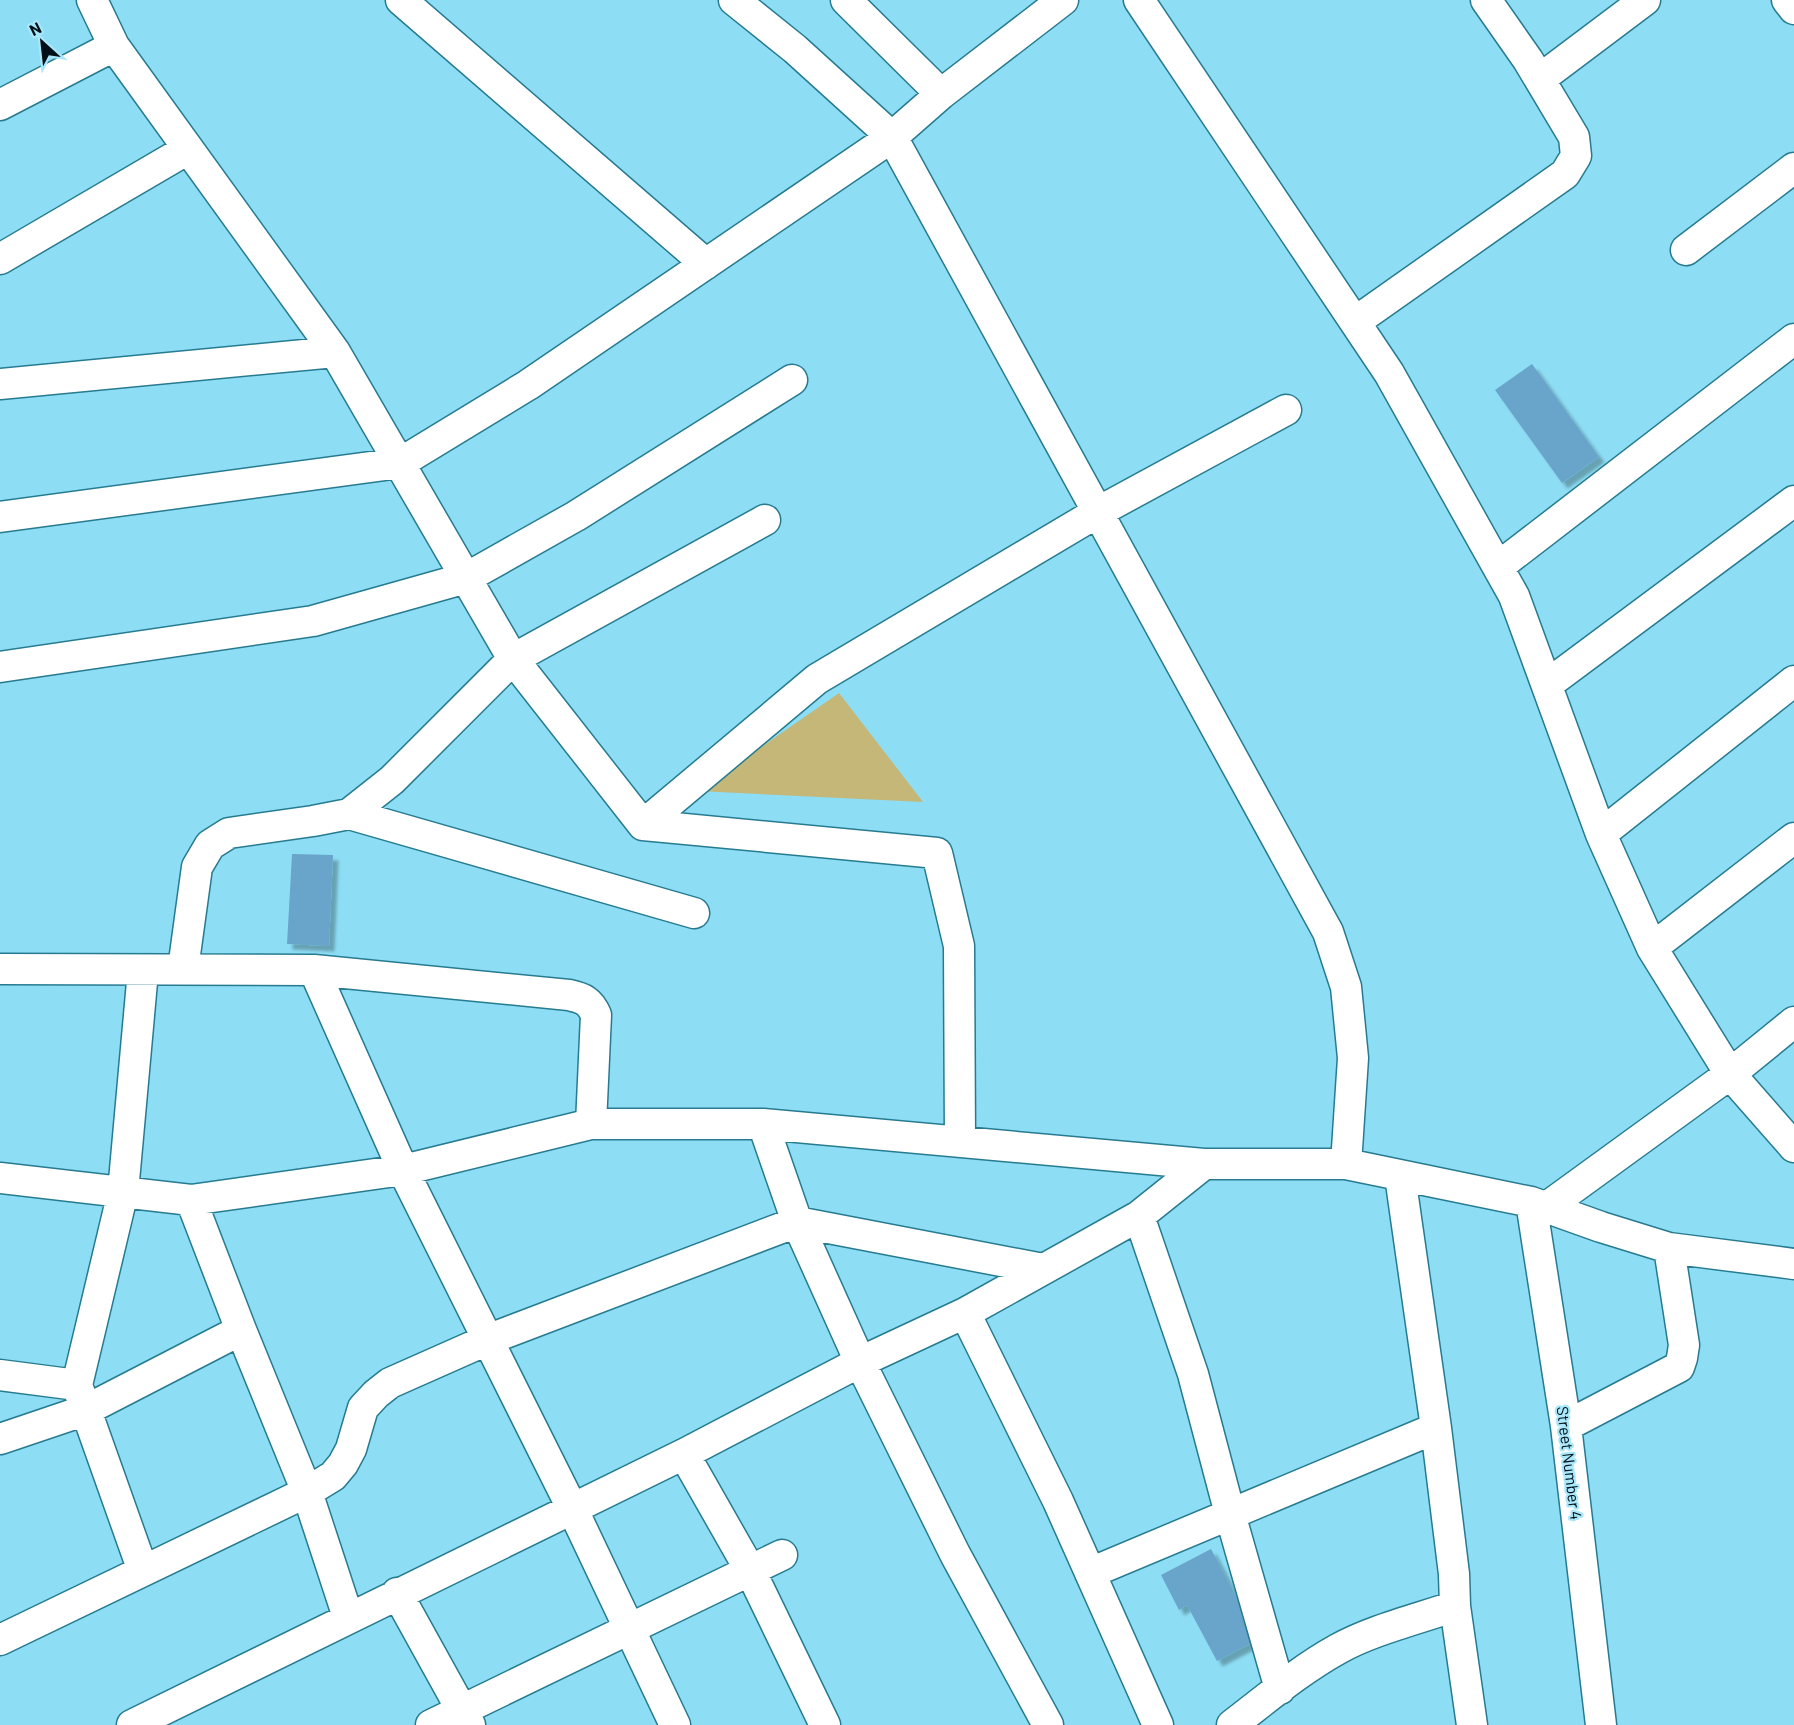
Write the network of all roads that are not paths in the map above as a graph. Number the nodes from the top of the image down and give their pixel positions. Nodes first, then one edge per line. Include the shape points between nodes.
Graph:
1 (92, 0) edge
2 (400, 0) edge
3 (734, 0) edge
4 (846, 0) edge
5 (1063, 0) edge
6 (1139, 0) edge
7 (1486, 0) edge
8 (1645, 0) edge
9 (1787, 0) edge
10 (1794, 9) edge
11 (114, 46) junction
12 (1540, 79) junction
13 (940, 94) junction
14 (0, 105) edge
15 (892, 137) junction
16 (188, 149) junction
17 (1793, 172) edge
18 (1686, 250) dead end
19 (0, 259) edge
20 (706, 264) junction
21 (1355, 322) junction
22 (1794, 339) edge
23 (335, 352) junction
24 (792, 380) dead end
25 (0, 384) edge
26 (1286, 410) dead end
27 (400, 463) junction
28 (1794, 501) edge
29 (1098, 512) junction
30 (0, 518) edge
31 (765, 520) dead end
32 (1498, 567) junction
33 (466, 578) junction
34 (513, 659) junction
35 (0, 667) edge
36 (1794, 681) edge
37 (1548, 684) junction
38 (349, 814) junction
39 (643, 825) junction
40 (1601, 834) junction
41 (1794, 838) edge
42 (694, 914) dead end
43 (1652, 948) junction
44 (0, 969) edge
45 (183, 969) junction
46 (314, 970) junction
47 (143, 971) junction
48 (1794, 1023) edge
49 (1730, 1074) junction
50 (591, 1124) junction
51 (764, 1124) junction
52 (960, 1142) junction
53 (1794, 1147) edge
54 (1204, 1164) junction
55 (1346, 1164) junction
56 (402, 1170) junction
57 (1400, 1176) junction
58 (0, 1178) edge
59 (123, 1192) junction
60 (191, 1200) junction
61 (1539, 1204) junction
62 (1139, 1216) junction
63 (796, 1222) junction
64 (1669, 1248) junction
65 (1794, 1264) edge
66 (1044, 1269) junction
67 (965, 1313) junction
68 (241, 1330) junction
69 (487, 1340) junction
70 (860, 1362) junction
71 (0, 1375) edge
72 (82, 1397) junction
73 (1566, 1426) junction
74 (1436, 1428) junction
75 (0, 1439) edge
76 (684, 1454) junction
77 (307, 1492) junction
78 (572, 1508) junction
79 (1230, 1514) junction
80 (782, 1556) dead end
81 (750, 1570) junction
82 (143, 1571) junction
83 (1090, 1573) junction
84 (397, 1593) junction
85 (1455, 1606) junction
86 (348, 1617) junction
87 (630, 1628) junction
88 (0, 1640) edge
89 (1280, 1689) junction
90 (466, 1717) edge
91 (132, 1725) edge
92 (431, 1725) edge
93 (675, 1725) edge
94 (825, 1725) edge
95 (1048, 1725) edge
96 (1158, 1725) edge
97 (1232, 1725) edge
98 (1472, 1725) edge
99 (1601, 1725) edge

1 - 11 street
2 - 20 street
3 - 15 street
4 - 13 street
5 - 13 street
6 - 21 street
7 - 12 street
8 - 12 street
9 - 10 street
11 - 14 street
11 - 16 street
12 - 21 street via 1574,137 1576,156 1565,174
13 - 15 street
15 - 20 street
15 - 29 street
16 - 19 street
16 - 23 street
17 - 18 street
20 - 27 street via 528,385
21 - 32 street via 1389,373
22 - 32 street
23 - 25 street
23 - 27 street
24 - 33 street via 576,516
26 - 29 street
27 - 30 street
27 - 33 street
28 - 37 street
29 - 39 street via 818,679
29 - 55 street via 1328,932 1346,987 1353,1058
31 - 34 street
32 - 37 street via 1514,596
33 - 34 street
33 - 35 street via 313,621
34 - 38 street via 392,780
34 - 39 street
36 - 40 street
37 - 40 street
38 - 42 street
38 - 45 street via 229,833 210,845 196,867
39 - 52 street via 937,853 959,946
40 - 43 street
41 - 43 street
43 - 49 street
44 - 47 street
45 - 46 street
45 - 47 street
46 - 50 street via 582,998 596,1015
46 - 56 street
47 - 59 street
48 - 49 street
49 - 53 street
49 - 61 street
50 - 51 street
50 - 56 street
51 - 52 street
51 - 63 street
52 - 54 street
54 - 55 street
54 - 62 street
55 - 57 street
56 - 60 street
56 - 69 street
57 - 61 street
57 - 74 street
58 - 59 street
59 - 60 street
59 - 72 street
60 - 68 street
61 - 64 street
61 - 73 street, Street Number 4
62 - 66 street
62 - 79 street via 1193,1374
63 - 66 street
63 - 69 street
63 - 70 street
64 - 65 street
64 - 73 street via 1684,1345 1678,1367
66 - 67 street
67 - 70 street
67 - 83 street
68 - 72 street
68 - 77 street
69 - 77 street via 390,1383 375,1394 363,1408 343,1464 333,1476
69 - 78 street
70 - 76 street
70 - 95 street via 954,1554
71 - 72 street
72 - 75 street
72 - 82 street
73 - 99 street, Street Number 4
74 - 79 street
74 - 85 street
76 - 78 street
76 - 81 street
77 - 82 street
77 - 86 street
78 - 84 street
78 - 87 street
79 - 83 street
79 - 89 street
80 - 81 street
81 - 87 street
81 - 94 street
82 - 88 street
83 - 96 street
84 - 86 street
84 - 90 street
85 - 89 street via 1339,1648
85 - 98 street
86 - 91 street
87 - 90 street
87 - 93 street
89 - 97 street
90 - 92 street

